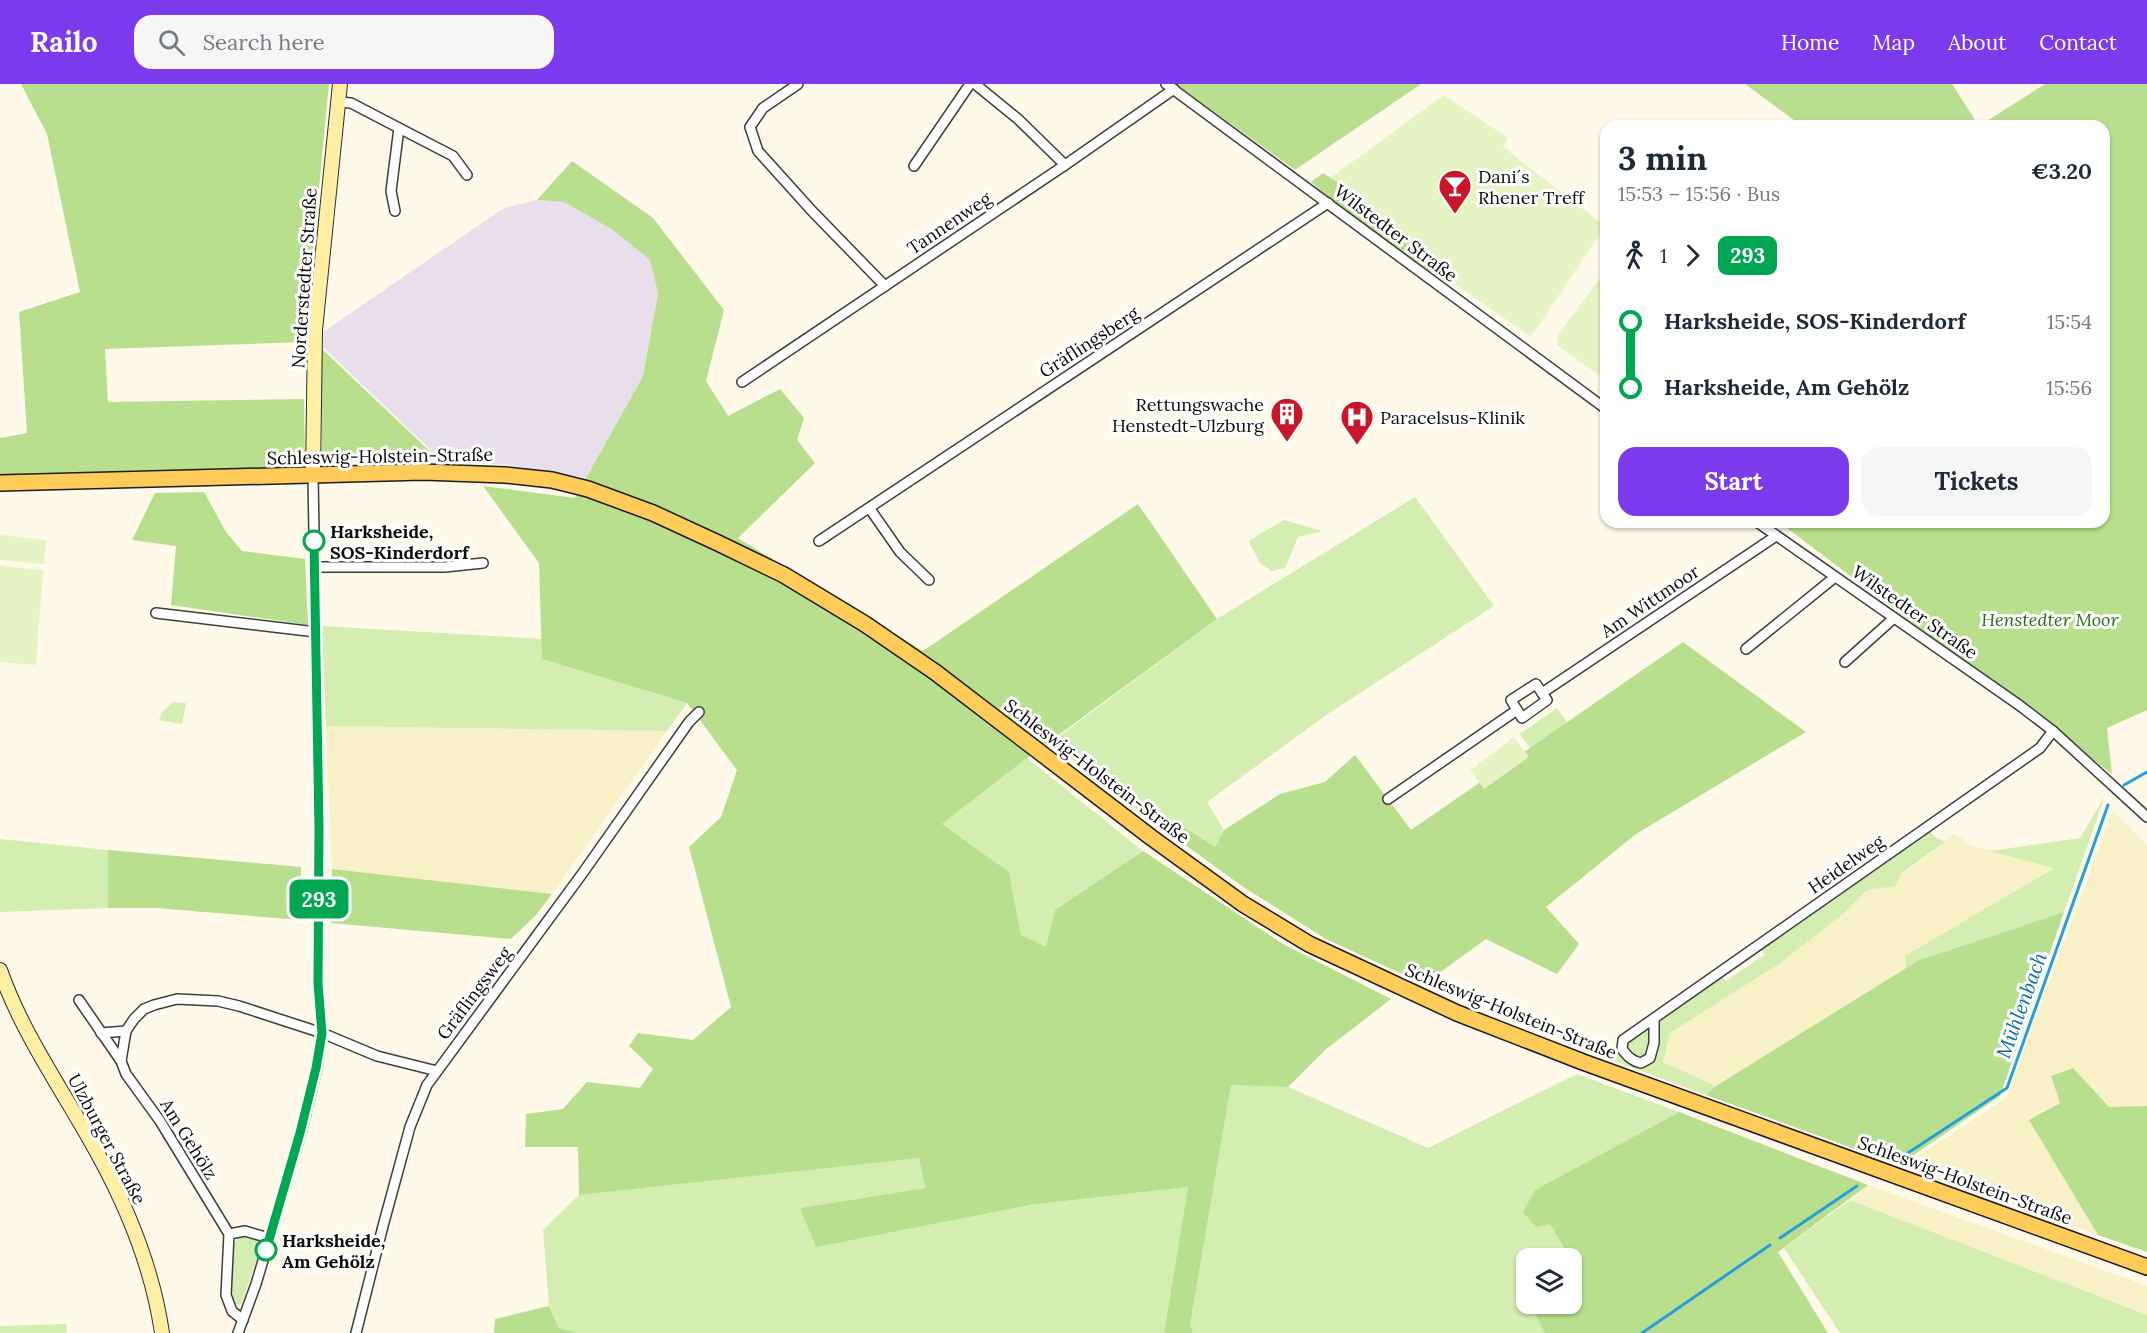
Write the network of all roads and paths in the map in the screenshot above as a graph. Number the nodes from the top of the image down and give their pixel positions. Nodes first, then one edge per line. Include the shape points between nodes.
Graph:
1 (340, 84) edge
2 (798, 84) edge
3 (970, 84) edge
4 (975, 84) edge
5 (1170, 87) edge
6 (338, 102) junction
7 (399, 128) junction
8 (1065, 165) junction
9 (914, 166) dead end
10 (467, 175) dead end
11 (1328, 203) junction
12 (394, 211) dead end
13 (885, 286) junction
14 (742, 382) dead end
15 (1600, 405) edge
16 (314, 476) junction
17 (0, 483) edge
18 (870, 509) junction
19 (1765, 528) edge
20 (1776, 536) junction
21 (819, 541) dead end
22 (483, 562) dead end
23 (316, 567) junction
24 (1835, 577) junction
25 (929, 580) dead end
26 (156, 613) dead end
27 (1894, 618) junction
28 (316, 632) junction
29 (1746, 649) dead end
30 (1845, 662) dead end
31 (1542, 693) junction
32 (1517, 710) junction
33 (699, 711) dead end
34 (2053, 731) junction
35 (1388, 799) dead end
36 (2147, 817) edge
37 (0, 970) edge
38 (5, 998) edge
39 (79, 1000) dead end
40 (1654, 1019) junction
41 (126, 1031) junction
42 (100, 1033) junction
43 (322, 1033) junction
44 (121, 1061) junction
45 (437, 1071) junction
46 (229, 1234) junction
47 (269, 1238) junction
48 (2147, 1267) edge
49 (243, 1320) junction
50 (162, 1333) edge
51 (238, 1333) edge
52 (356, 1333) edge

1 - 6 main road, Norderstedter Straße
2 - 13 street via 764,108 750,127 758,151
3 - 9 street
4 - 8 street
5 - 8 street, Tannenweg
5 - 11 street, Wilstedter Straße
6 - 7 street via 351,103
6 - 16 main road, Norderstedter Straße via 315,330
7 - 10 street via 453,156
7 - 12 street via 391,190
8 - 13 street, Tannenweg
11 - 15 street, Wilstedter Straße
11 - 18 street, Gräflingsberg
13 - 14 street, Tannenweg
16 - 17 main road, Schleswig-Holstein-Straße
16 - 23 street
16 - 48 main road, Schleswig-Holstein-Straße via 423,472 517,476 588,489 653,513 784,575 874,630 1243,904 1309,944 1457,1013 1572,1058
18 - 21 street, Gräflingsberg
18 - 25 street via 900,552
19 - 20 street, Wilstedter Straße
20 - 24 street, Wilstedter Straße
20 - 31 street, Am Wittmoor
22 - 23 street via 445,567
23 - 28 street
24 - 27 street, Wilstedter Straße
24 - 29 street
26 - 28 street
27 - 30 street
27 - 34 street, Wilstedter Straße
28 - 43 street via 318,984
31 - 32 street, Am Wittmoor via 1547,700 1522,718
31 - 32 street, Am Wittmoor via 1536,684 1511,700
32 - 35 street, Am Wittmoor
33 - 45 street, Gräflingsweg
34 - 36 street, Wilstedter Straße
34 - 40 street, Heidelweg via 2040,748
37 - 38 main road, Ulzburger Straße
38 - 50 main road, Ulzburger Straße via 100,1158 129,1216
39 - 42 street, Am Gehölz
40 - 40 street, Heidelweg via 1623,1040 1622,1049 1634,1062 1650,1058
41 - 42 street
41 - 43 street via 144,1009 177,999 239,1006
41 - 44 street
42 - 44 street, Am Gehölz
43 - 45 street via 377,1056
43 - 47 street via 300,1133
44 - 46 street, Am Gehölz
45 - 52 street, Gräflingsweg via 410,1127
46 - 47 street via 245,1231
46 - 49 street via 226,1296 232,1311
47 - 49 street
49 - 51 street

